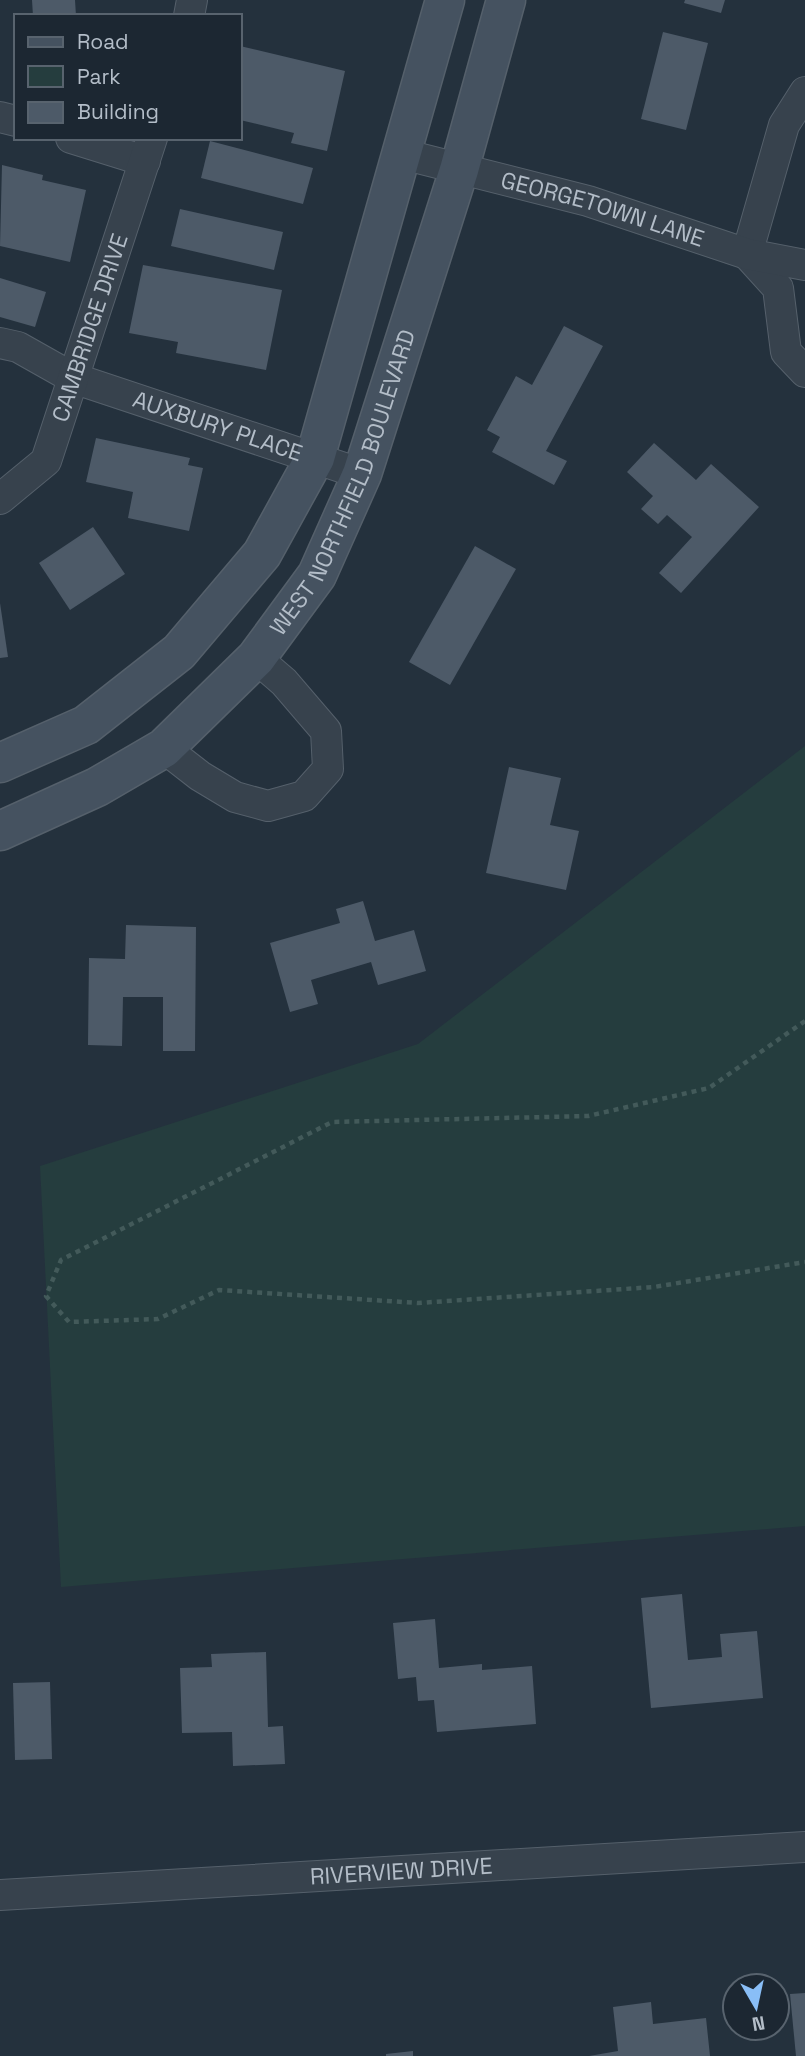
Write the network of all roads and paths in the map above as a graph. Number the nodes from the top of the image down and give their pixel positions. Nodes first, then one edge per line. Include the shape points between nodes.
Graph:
1 (445, 0) edge
2 (506, 0) edge
3 (805, 92) edge
4 (84, 140) edge
5 (149, 150) edge
6 (402, 154) junction
7 (459, 170) junction
8 (747, 254) junction
9 (805, 265) edge
10 (0, 343) edge
11 (805, 372) edge
12 (73, 378) junction
13 (315, 458) junction
14 (362, 474) junction
15 (0, 499) edge
16 (256, 658) junction
17 (163, 748) junction
18 (0, 763) edge
19 (0, 831) edge
20 (805, 1021) edge
21 (805, 1262) edge
22 (805, 1847) edge
23 (0, 1895) edge

1 - 6 main road, WEST NORTHFIELD BOULEVARD
2 - 7 main road, WEST NORTHFIELD BOULEVARD
3 - 8 street via 784,125
4 - 5 street
5 - 12 street, CAMBRIDGE DRIVE
6 - 7 street, GEORGETOWN LANE
6 - 13 main road, WEST NORTHFIELD BOULEVARD
7 - 8 street, GEORGETOWN LANE via 588,201
7 - 14 main road, WEST NORTHFIELD BOULEVARD
8 - 9 street, GEORGETOWN LANE
8 - 11 street via 778,288 786,352
10 - 12 street, AUXBURY PLACE via 18,347
12 - 13 street, AUXBURY PLACE
12 - 15 street, CAMBRIDGE DRIVE via 46,461
13 - 14 street, AUXBURY PLACE
13 - 18 main road, WEST NORTHFIELD BOULEVARD via 262,554 179,652 86,725
14 - 16 main road, WEST NORTHFIELD BOULEVARD via 317,575
16 - 17 main road, WEST NORTHFIELD BOULEVARD
16 - 17 street via 284,682 326,731 328,769 304,796 268,806 235,797
17 - 19 main road, WEST NORTHFIELD BOULEVARD via 97,787
20 - 21 path via 709,1088 588,1116 332,1122 61,1260 46,1296 69,1322 158,1319 219,1290 418,1303 653,1287
22 - 23 street, RIVERVIEW DRIVE

